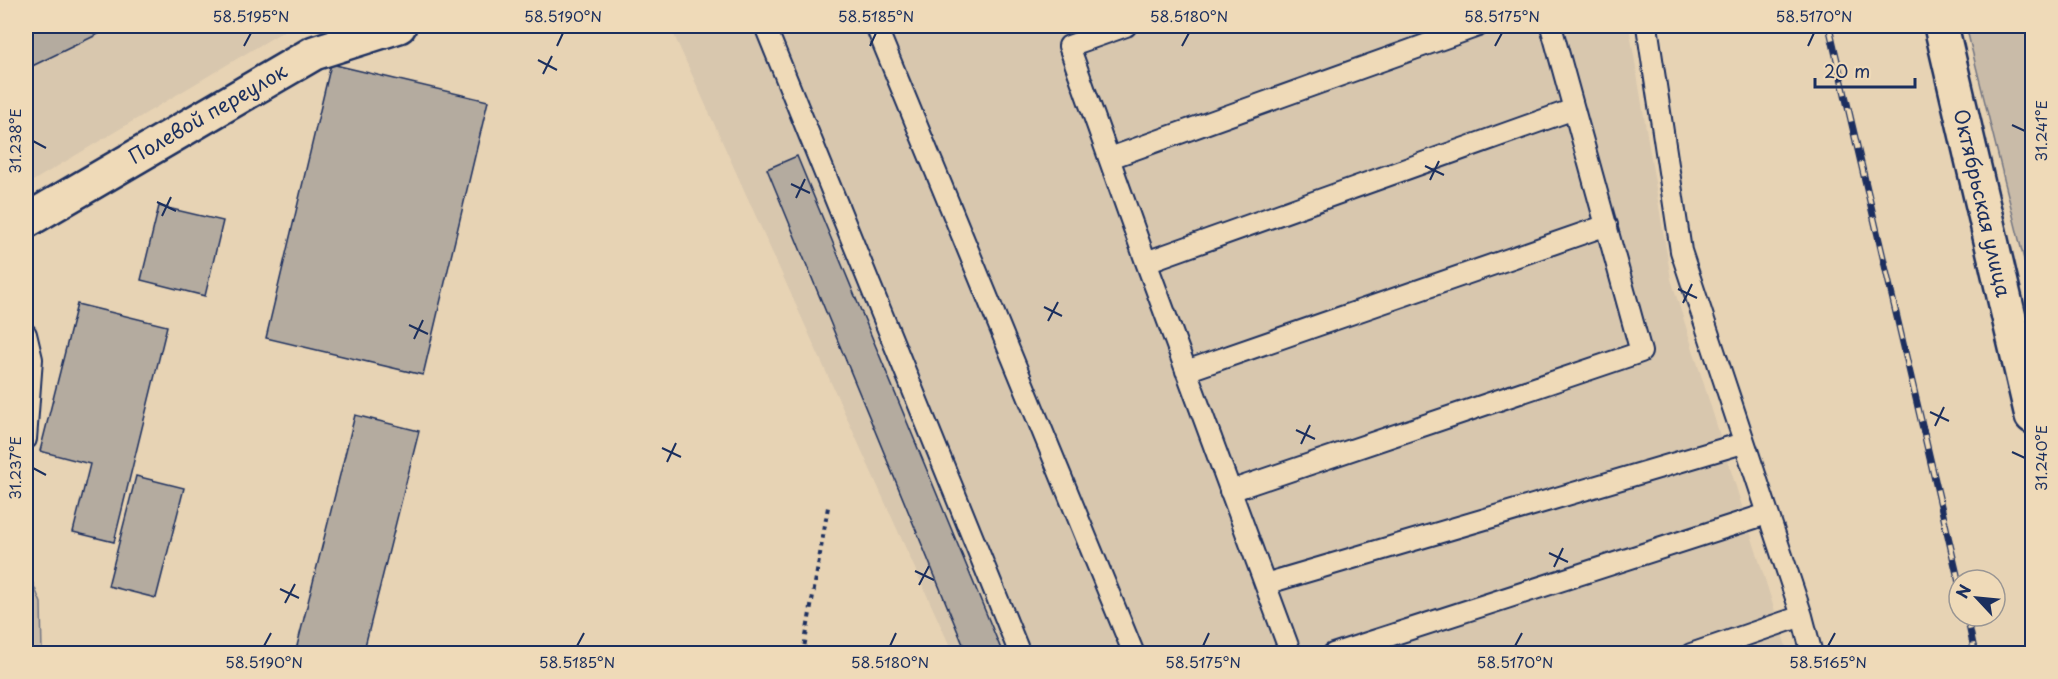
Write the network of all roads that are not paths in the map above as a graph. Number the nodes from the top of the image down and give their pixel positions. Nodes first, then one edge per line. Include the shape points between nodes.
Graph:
1 (399, 26) edge
2 (765, 26) edge
3 (876, 26) edge
4 (1126, 26) edge
5 (1478, 26) edge
6 (1551, 26) edge
7 (1647, 26) edge
8 (1941, 26) edge
9 (1574, 109) junction
10 (1110, 158) junction
11 (26, 221) edge
12 (1607, 225) junction
13 (1146, 262) junction
14 (26, 334) edge
15 (1186, 370) junction
16 (2032, 416) edge
17 (26, 439) edge
18 (1743, 443) junction
19 (1230, 490) junction
20 (1767, 514) junction
21 (1265, 584) junction
22 (1802, 616) junction
23 (1020, 654) edge
24 (1134, 654) edge
25 (1291, 654) edge
26 (1333, 654) edge
27 (1691, 654) edge
28 (1812, 654) edge

1 - 11 street, Полевой переулок via 314,53
2 - 23 lane
3 - 24 lane
4 - 10 lane via 1070,46
5 - 10 lane
6 - 9 lane
7 - 18 lane via 1681,251
8 - 16 street, Октябрьская улица
9 - 12 lane
9 - 13 lane
10 - 13 lane
12 - 15 lane
12 - 19 lane via 1641,352
13 - 15 lane
14 - 17 lane via 32,359
15 - 19 lane
18 - 20 lane
18 - 21 lane
19 - 21 lane
20 - 22 lane
20 - 26 lane
21 - 25 lane
22 - 27 lane
22 - 28 lane

